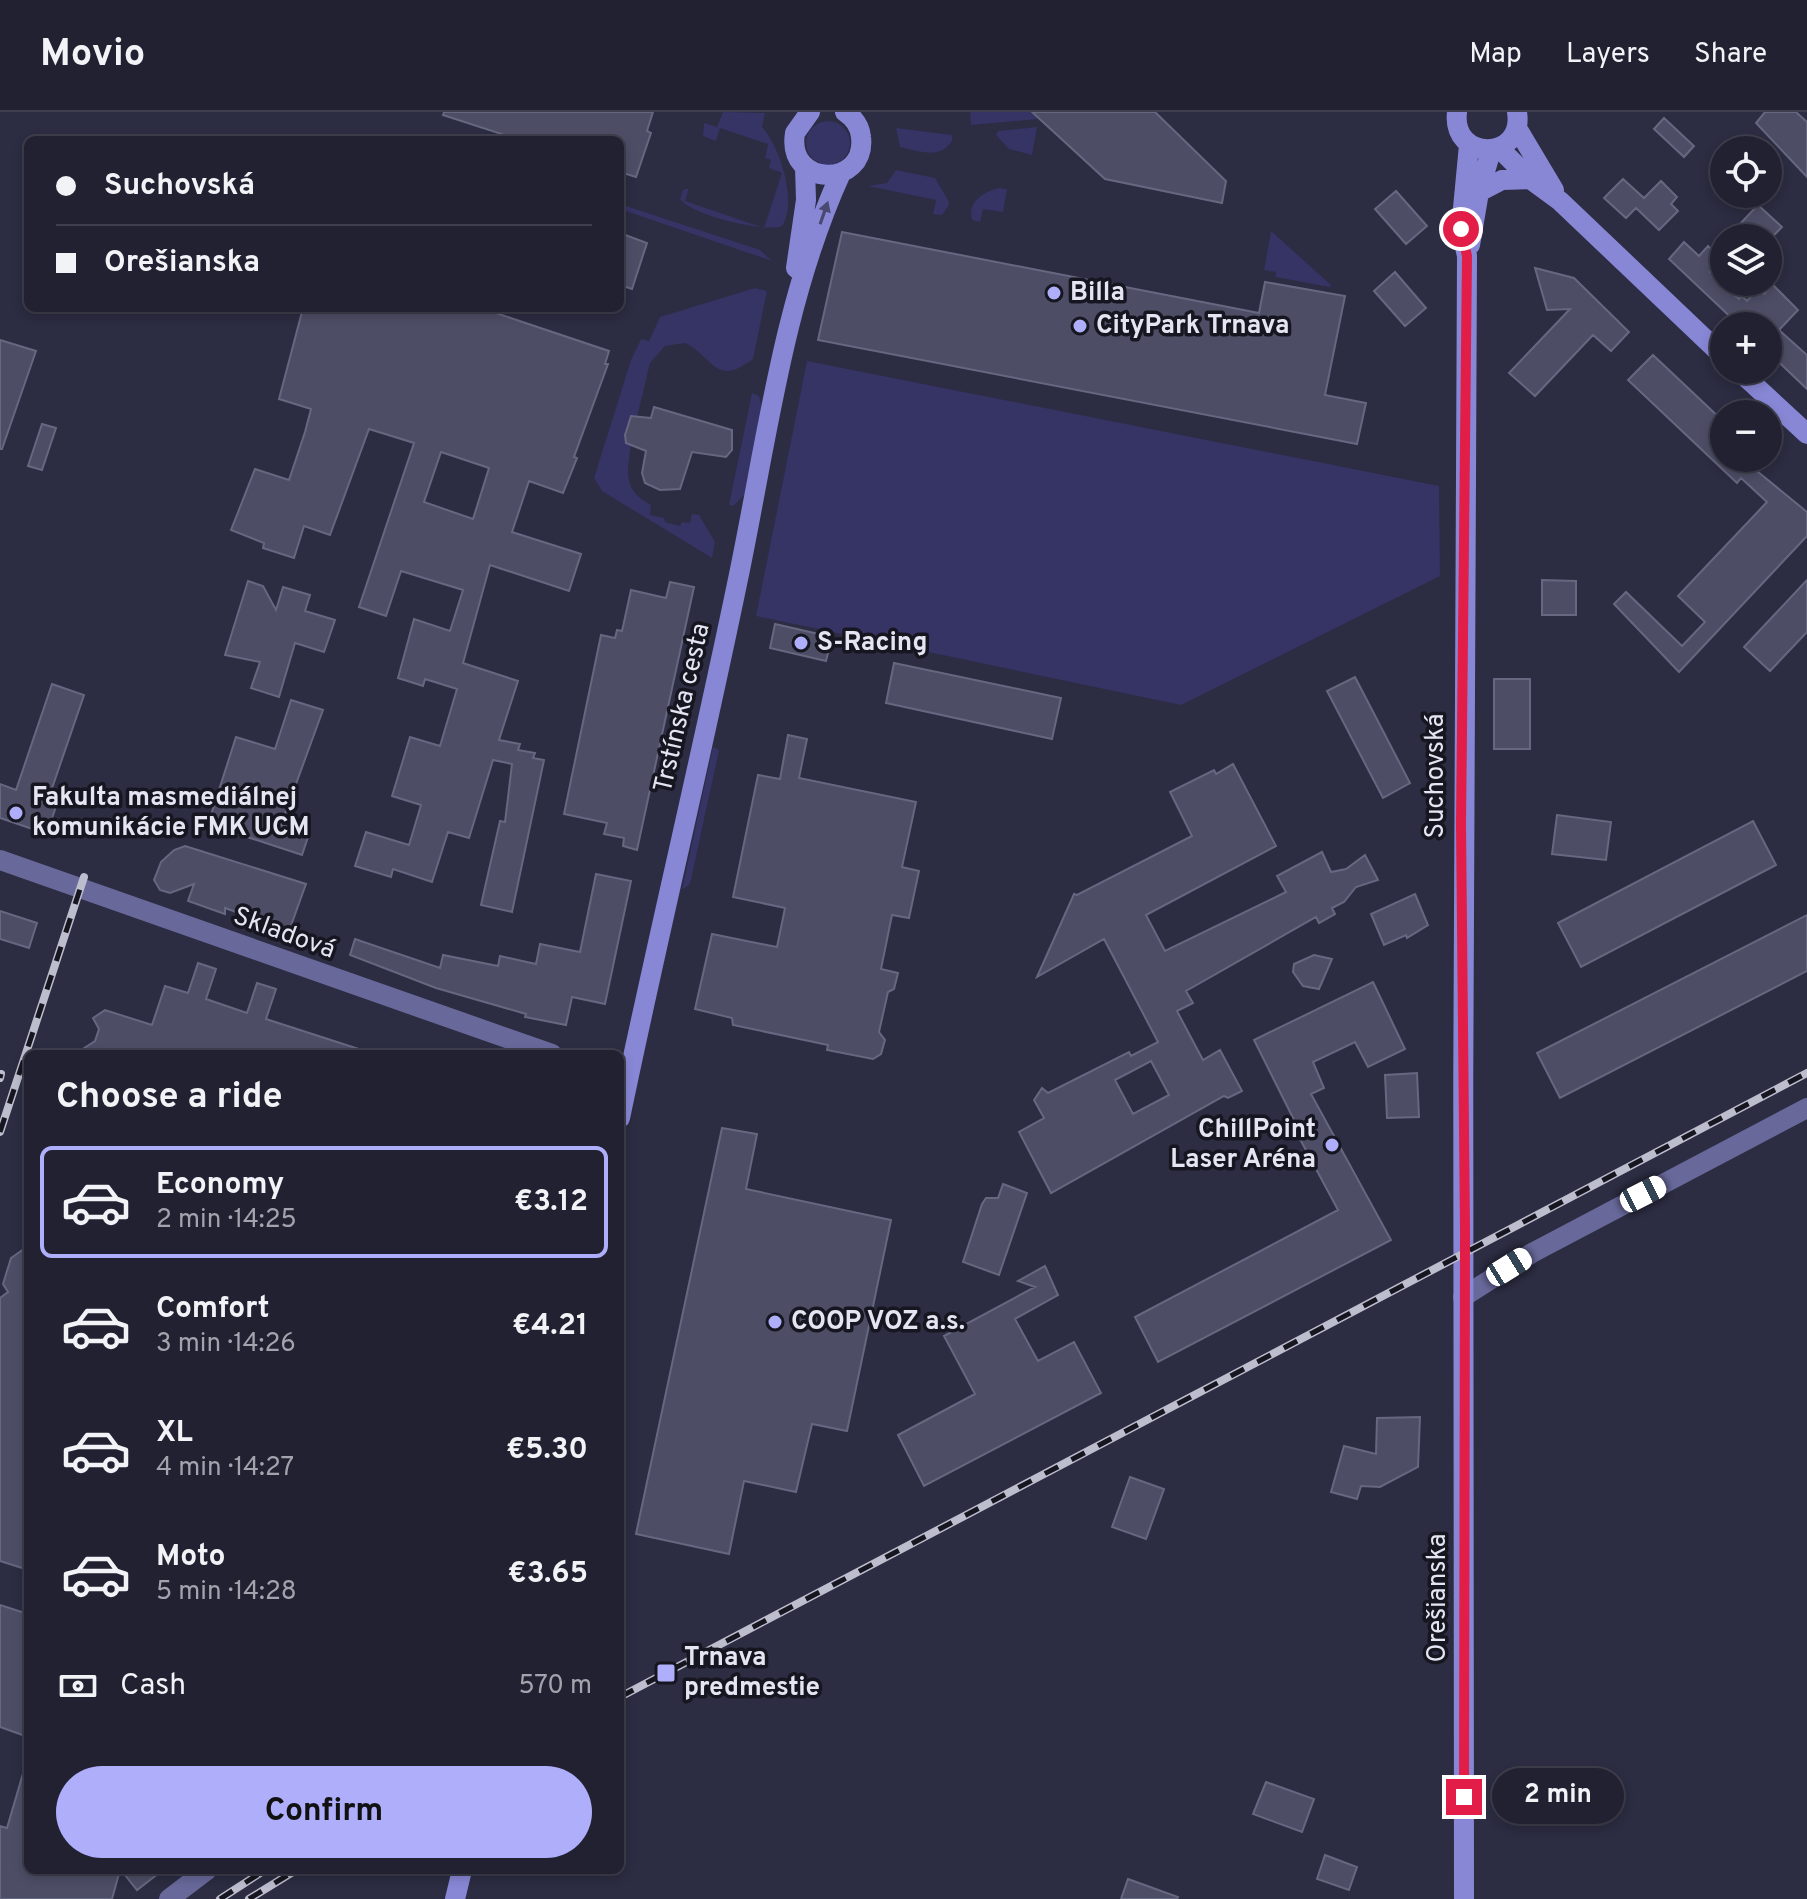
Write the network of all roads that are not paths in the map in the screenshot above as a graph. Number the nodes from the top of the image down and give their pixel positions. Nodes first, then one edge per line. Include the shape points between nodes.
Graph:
1 (810, 112) edge
2 (845, 112) edge
3 (1454, 115) edge
4 (1517, 120) edge
5 (1469, 145) junction
6 (1495, 150) junction
7 (805, 167) junction
8 (841, 173) junction
9 (1530, 179) junction
10 (1479, 192) junction
11 (1560, 201) junction
12 (1467, 256) junction
13 (794, 308) junction
14 (1710, 344) edge
15 (1753, 384) edge
16 (1807, 434) edge
17 (0, 860) edge
18 (541, 1050) edge
19 (624, 1076) edge
20 (1807, 1108) edge
21 (1463, 1297) junction
22 (202, 1874) edge
23 (461, 1874) edge
24 (169, 1899) edge
25 (455, 1899) edge
26 (1464, 1899) edge

1 - 7 street, Trstínska cesta via 797,126 794,140
2 - 8 street, Trstínska cesta via 857,123 862,142 856,161
3 - 5 street
4 - 6 street via 1511,140
4 - 11 street
5 - 6 street
5 - 12 street, Suchovská via 1461,229
6 - 9 street
6 - 10 street, Suchovská
7 - 8 street via 822,175
7 - 13 street, Trstínska cesta
13 -> 8 street, Trstínska cesta
9 - 10 street via 1502,180
9 - 11 street
10 - 12 street, Suchovská
11 - 14 street
12 - 21 street, Suchovská
13 - 19 street, Trstínska cesta
15 - 16 street
17 - 18 street, Skladová
20 - 21 street via 1532,1253
21 - 26 street, Orešianska
22 - 24 street
23 - 25 street

